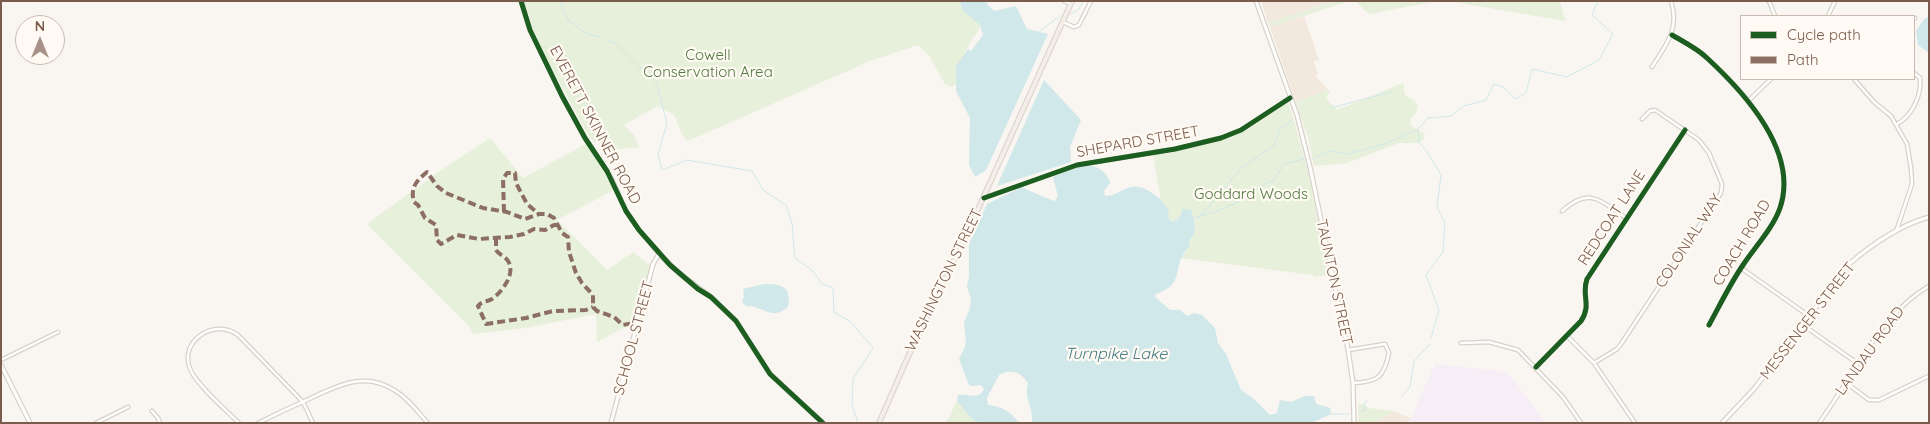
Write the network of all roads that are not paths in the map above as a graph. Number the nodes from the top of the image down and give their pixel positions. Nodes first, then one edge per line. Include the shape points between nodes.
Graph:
1 (521, 1) edge
2 (1064, 1) edge
3 (1091, 1) edge
4 (1256, 1) edge
5 (1671, 1) edge
6 (1769, 1) edge
7 (1835, 1) edge
8 (1072, 3) edge
9 (1774, 15) edge
10 (1828, 15) edge
11 (1063, 22) junction
12 (1672, 35) junction
13 (1652, 67) dead end
14 (1915, 74) edge
15 (1771, 80) edge
16 (1855, 80) edge
17 (1290, 98) junction
18 (1748, 101) junction
19 (1642, 119) dead end
20 (1897, 124) junction
21 (1685, 130) junction
22 (984, 198) junction
23 (1562, 211) dead end
24 (1929, 217) edge
25 (1626, 218) junction
26 (1897, 229) junction
27 (659, 254) junction
28 (1741, 268) junction
29 (1929, 286) edge
30 (1809, 316) junction
31 (1709, 325) dead end
32 (1803, 325) junction
33 (58, 332) dead end
34 (1567, 336) junction
35 (1461, 343) dead end
36 (1348, 350) junction
37 (1, 360) edge
38 (1594, 363) junction
39 (1858, 363) junction
40 (1, 365) edge
41 (1536, 367) junction
42 (1929, 376) edge
43 (1845, 382) junction
44 (1354, 384) junction
45 (303, 402) junction
46 (128, 407) dead end
47 (152, 412) dead end
48 (427, 422) edge
49 (30, 423) edge
50 (96, 423) edge
51 (160, 423) edge
52 (239, 423) edge
53 (258, 423) edge
54 (313, 423) edge
55 (611, 423) edge
56 (823, 423) edge
57 (879, 423) edge
58 (1354, 423) edge
59 (1582, 423) edge
60 (1636, 423) edge
61 (1722, 423) edge
62 (1819, 423) edge

1 - 27 street, EVERETT SKINNER ROAD via 530,30 562,96 612,179 626,210
2 - 8 street
3 - 11 street via 1079,25 1074,27
4 - 17 main road, TAUNTON STREET
5 - 12 street via 1674,14
6 - 9 street
7 - 10 street
8 - 11 main road, WASHINGTON STREET
11 - 22 main road, WASHINGTON STREET
12 - 13 street
12 - 18 street, COACH ROAD via 1707,58
14 - 20 street via 1920,78 1920,90 1908,116
15 - 18 street
16 - 20 street
17 - 22 street, SHEPARD STREET via 1241,130 1221,138 1077,165
17 - 36 main road, TAUNTON STREET via 1310,167
18 - 28 street, COACH ROAD via 1772,138 1782,162 1785,184 1780,209
19 - 21 street, COLONIAL WAY via 1655,110
20 - 26 street via 1907,144 1912,176 1910,194
21 - 25 street, REDCOAT LANE
21 - 38 street, COLONIAL WAY via 1709,153 1722,184 1721,193 1622,344
22 - 57 main road, WASHINGTON STREET via 906,359
23 - 25 street via 1574,201 1589,197
24 - 26 main road, MESSENGER STREET
25 - 34 street, REDCOAT LANE via 1587,279 1586,314
26 - 30 main road, MESSENGER STREET via 1848,265
27 - 55 main road, SCHOOL STREET via 653,264
27 - 56 main road via 736,321 770,374
28 - 30 street
28 - 31 street, COACH ROAD
29 - 39 street, LANDAU ROAD via 1896,311
30 - 32 main road, MESSENGER STREET
32 - 39 street
32 - 61 main road, MESSENGER STREET via 1754,389
33 - 37 street
34 - 38 street
34 - 41 street, REDCOAT LANE
35 - 41 street via 1489,342 1518,350
36 - 44 main road, TAUNTON STREET
36 - 44 street via 1385,344 1389,353 1381,376
38 - 60 street
39 - 43 street, LANDAU ROAD
40 - 49 main road
41 - 59 street
42 - 43 street via 1879,400 1869,400
43 - 62 street, LANDAU ROAD
44 - 58 main road, TAUNTON STREET
45 - 48 street via 345,382 374,381 402,395
45 - 52 street via 238,335 225,329 206,331 191,346 188,356 190,367 196,379
45 - 53 street
45 - 54 street
46 - 50 street
47 - 51 street

